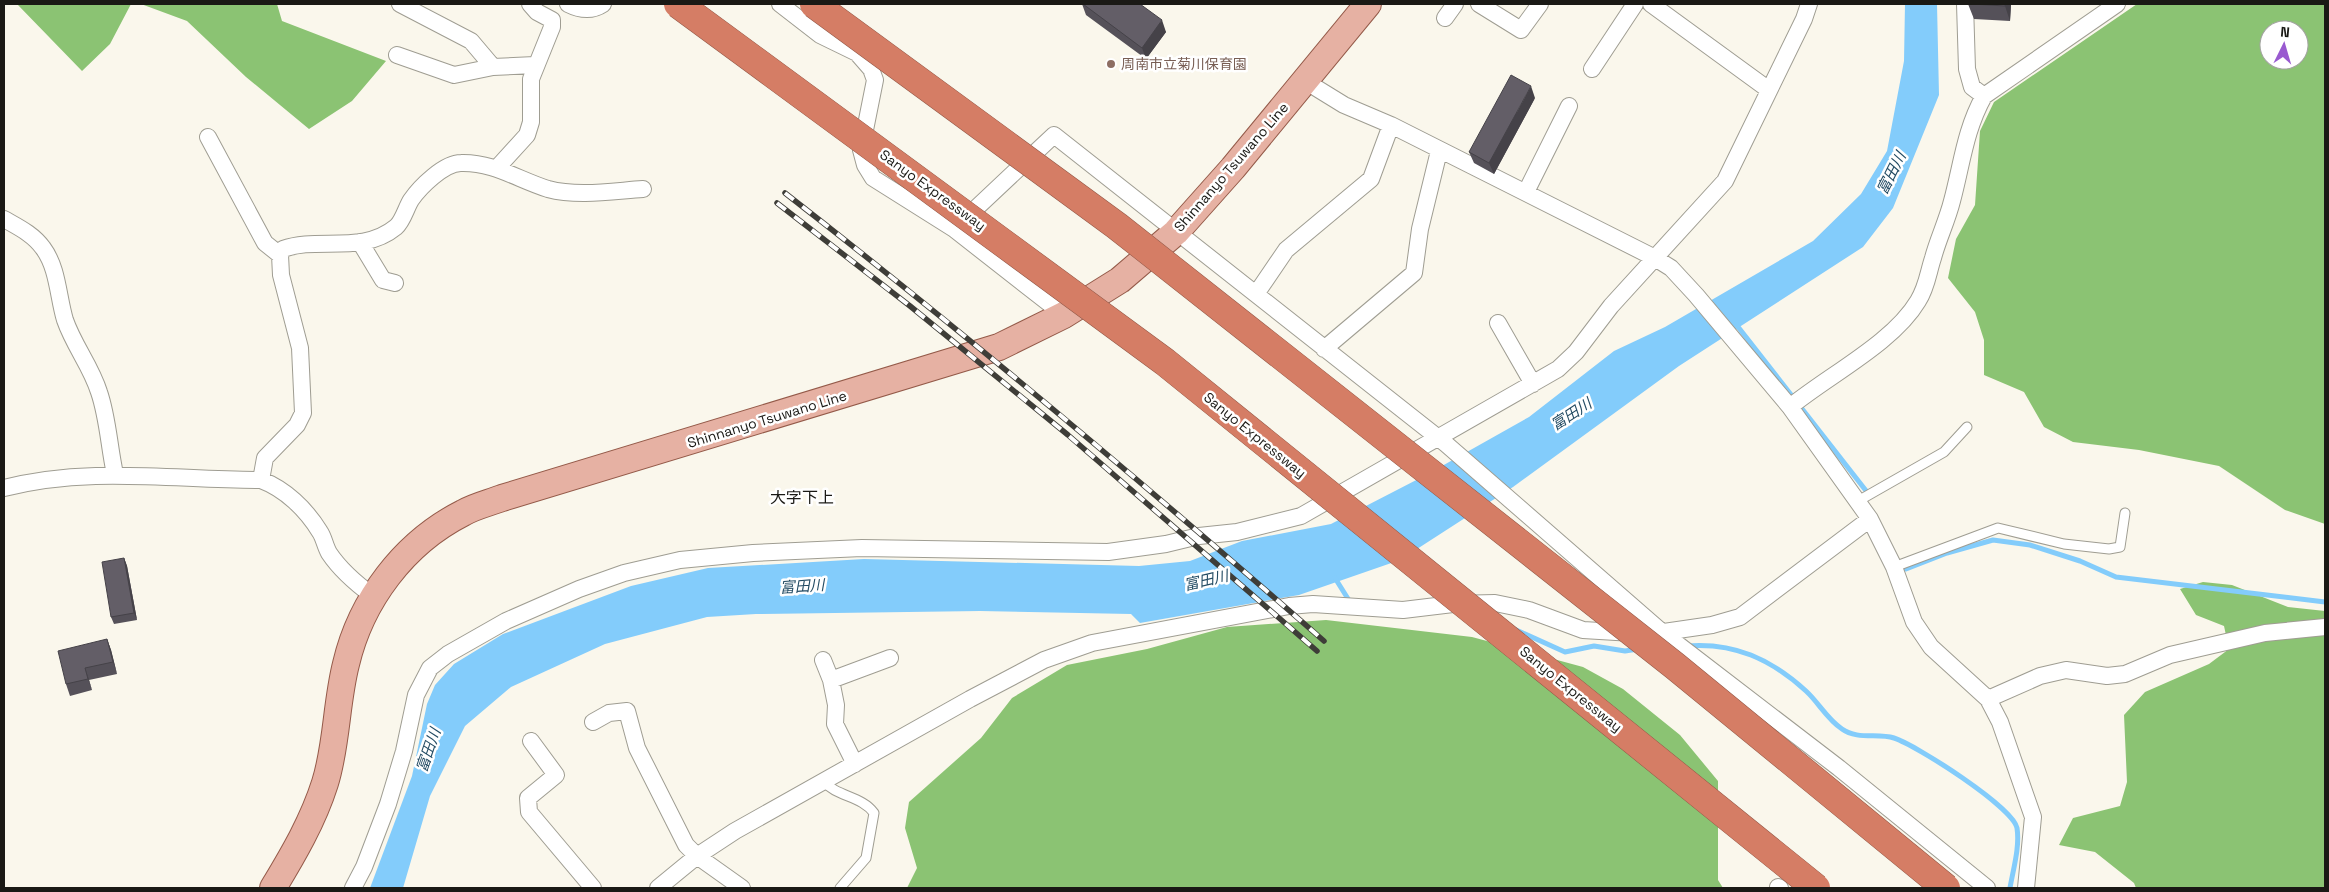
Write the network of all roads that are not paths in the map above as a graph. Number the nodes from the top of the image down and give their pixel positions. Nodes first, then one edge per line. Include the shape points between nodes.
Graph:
1 (400, 4) edge
2 (530, 4) edge
3 (568, 4) edge
4 (603, 4) edge
5 (678, 4) edge
6 (780, 4) edge
7 (814, 4) edge
8 (1368, 4) edge
9 (1455, 4) edge
10 (1479, 4) edge
11 (1540, 4) edge
12 (1635, 4) edge
13 (1651, 4) edge
14 (1810, 4) edge
15 (1965, 4) edge
16 (2117, 4) edge
17 (1445, 18) dead end
18 (398, 55) dead end
19 (535, 65) junction
20 (493, 68) junction
21 (1592, 69) dead end
22 (1304, 81) junction
23 (1769, 90) junction
24 (1984, 96) junction
25 (1568, 106) dead end
26 (1391, 125) junction
27 (208, 138) dead end
28 (1439, 151) junction
29 (497, 168) junction
30 (643, 189) dead end
31 (1526, 192) junction
32 (4, 219) edge
33 (954, 229) junction
34 (1176, 232) junction
35 (360, 242) junction
36 (280, 256) junction
37 (1655, 258) junction
38 (395, 282) dead end
39 (1256, 294) junction
40 (1064, 315) junction
41 (1498, 323) dead end
42 (1324, 349) junction
43 (1533, 384) junction
44 (1790, 407) junction
45 (1966, 427) dead end
46 (1441, 440) junction
47 (115, 474) junction
48 (261, 480) junction
49 (4, 488) edge
50 (1858, 501) junction
51 (2125, 513) dead end
52 (1870, 519) junction
53 (1894, 567) junction
54 (373, 596) junction
55 (2325, 627) edge
56 (1663, 633) junction
57 (890, 658) dead end
58 (823, 660) dead end
59 (831, 680) junction
60 (1988, 699) junction
61 (593, 722) dead end
62 (531, 741) dead end
63 (855, 764) junction
64 (823, 781) junction
65 (697, 856) junction
66 (273, 888) edge
67 (353, 888) edge
68 (592, 888) edge
69 (658, 888) edge
70 (742, 888) edge
71 (840, 888) edge
72 (1816, 888) edge
73 (1946, 888) edge
74 (1987, 888) edge
75 (2026, 888) edge

1 - 20 street via 471,41
2 - 19 street via 552,20
3 - 4 street via 577,9 595,9
5 - 72 highway, Sanyo Expressway, bridge via 1165,362
6 - 33 street via 820,35 857,53 871,69 875,80 861,150 873,178
7 - 73 highway, bridge via 1118,226 1667,660
8 - 22 main road, Shinnanyo Tsuwano Line
9 - 17 street
10 - 11 street via 1521,30
12 - 21 street
13 - 23 street
14 - 23 street
15 - 24 street via 1967,69 1972,87
16 - 24 street
18 - 20 street via 454,75
19 - 20 street
19 - 29 street via 527,135
22 - 26 street via 1344,105
22 - 34 main road, Shinnanyo Tsuwano Line
23 - 37 street via 1725,181
24 - 44 street via 1964,144 1952,201 1918,302 1898,327
25 - 31 street
26 - 28 street
26 - 39 street via 1371,179 1286,250
27 - 36 street via 265,242
28 - 31 street
28 - 42 street via 1420,229 1414,273
29 - 30 street via 550,189 591,192
29 - 35 street via 460,162 446,168 411,200 397,226
31 - 37 street
32 - 47 street via 29,233 50,260 75,346 91,370 100,394
33 - 34 street via 1054,135
33 - 40 street
34 - 39 street
34 - 40 main road, Shinnanyo Tsuwano Line via 1120,280
35 - 36 street via 336,246 297,244 283,250
35 - 38 street via 383,280
36 - 48 street via 281,275 300,348 303,413 297,425 265,458
37 - 43 street via 1611,306 1576,352 1558,369
37 - 44 street via 1671,268 1736,339
39 - 42 street
40 - 54 main road, Shinnanyo Tsuwano Line via 999,347 502,498 463,513 420,542 394,568
41 - 43 street
42 - 46 street
43 - 46 street
44 - 50 street
45 - 50 lane via 1944,452
46 - 56 street
46 - 67 street via 1301,516 1237,532 1108,552 862,548 753,553 680,560 624,573 579,589 506,622 448,654 430,668 416,695 388,804
47 - 48 street
47 - 49 street via 30,481
48 - 54 street via 277,486 299,506 320,532 330,553
50 - 52 street
51 - 53 lane via 2120,547 2064,544 1998,528
52 - 53 street
52 - 56 street via 1740,617
53 - 60 street via 1914,622 1927,641
54 - 66 main road, Shinnanyo Tsuwano Line via 346,663 325,782 309,826
55 - 60 street via 2265,633 2170,655 2125,674 2107,676 2066,670 2040,676
56 - 63 street via 1583,630 1529,610 1495,603 1403,610 1312,604 1289,606 1092,643 1044,660
56 - 74 street via 1839,768
57 - 59 street
58 - 59 street
59 - 63 street via 836,705 835,724
60 - 75 street via 2000,722 2033,817
61 - 65 street via 610,713 627,710 637,748 686,845
62 - 68 street via 556,775 528,798 529,812
63 - 64 street
64 - 65 street
64 - 71 lane via 868,805 874,813 866,858
65 - 69 street
65 - 70 street

